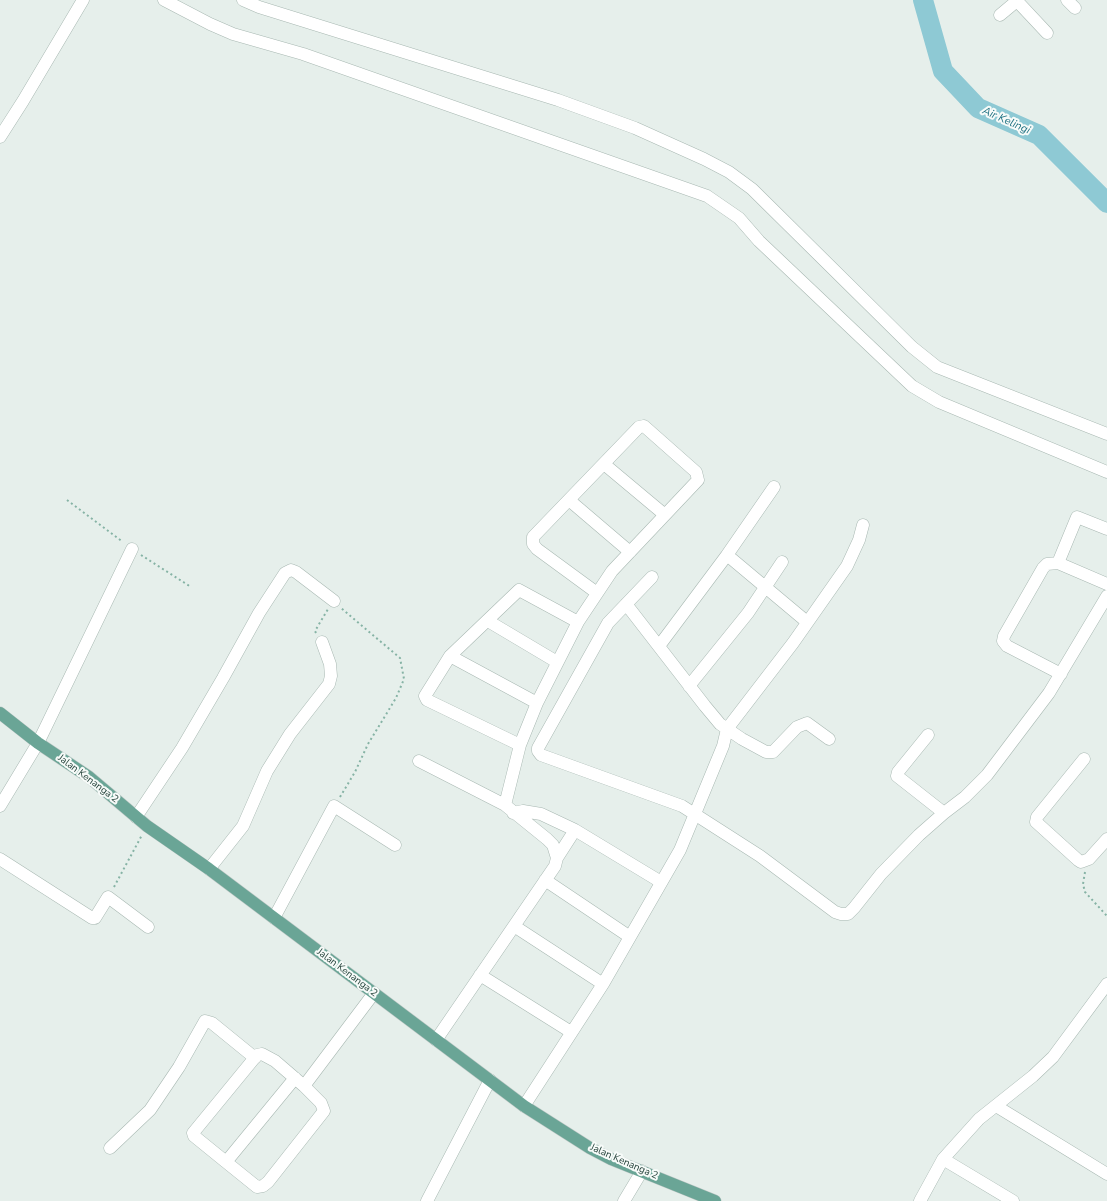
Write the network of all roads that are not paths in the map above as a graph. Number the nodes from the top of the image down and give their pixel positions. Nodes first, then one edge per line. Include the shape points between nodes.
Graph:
1 (82, 0) edge
2 (164, 0) edge
3 (243, 0) edge
4 (1018, 1) edge
5 (1000, 15) dead end
6 (1047, 33) dead end
7 (0, 136) edge
8 (1107, 434) edge
9 (604, 464) junction
10 (1107, 472) edge
11 (774, 486) dead end
12 (569, 500) junction
13 (665, 515) junction
14 (863, 525) dead end
15 (1107, 528) edge
16 (132, 549) road end
17 (630, 552) junction
18 (727, 555) junction
19 (782, 562) dead end
20 (1058, 563) junction
21 (652, 577) dead end
22 (1107, 584) edge
23 (765, 586) junction
24 (596, 593) junction
25 (1107, 596) edge
26 (334, 601) road end
27 (626, 604) junction
28 (488, 621) junction
29 (578, 622) junction
30 (808, 622) junction
31 (322, 642) road end
32 (659, 646) junction
33 (450, 656) junction
34 (557, 662) junction
35 (1061, 674) junction
36 (689, 686) junction
37 (537, 703) junction
38 (0, 712) edge
39 (727, 729) junction
40 (928, 735) dead end
41 (830, 739) dead end
42 (38, 743) junction
43 (520, 745) junction
44 (1084, 759) dead end
45 (419, 761) dead end
46 (0, 806) edge
47 (509, 809) junction
48 (944, 812) junction
49 (694, 814) junction
50 (136, 818) junction
51 (576, 830) junction
52 (1107, 839) edge
53 (395, 845) dead end
54 (557, 858) junction
55 (0, 859) edge
56 (209, 869) junction
57 (545, 880) junction
58 (661, 882) junction
59 (274, 918) junction
60 (514, 926) junction
61 (148, 927) dead end
62 (630, 937) junction
63 (480, 975) junction
64 (603, 984) junction
65 (1107, 984) edge
66 (374, 993) junction
67 (571, 1032) junction
68 (436, 1040) junction
69 (255, 1058) junction
70 (490, 1080) junction
71 (299, 1082) junction
72 (524, 1106) junction
73 (996, 1106) junction
74 (110, 1148) dead end
75 (943, 1159) junction
76 (226, 1162) junction
77 (642, 1171) junction
78 (1107, 1174) edge
79 (427, 1201) edge
80 (624, 1201) edge
81 (715, 1201) edge
82 (920, 1201) edge
83 (1014, 1201) edge

1 - 7 street
2 - 10 street via 233,34 303,54 707,196 739,218 782,263 912,386 939,402
3 - 8 street via 558,100 635,128 704,159 729,172 752,189 912,347 938,367
4 - 5 street
4 - 6 street
9 - 12 street
9 - 13 street
9 - 13 street via 639,427 647,428 698,476 698,480
11 - 18 street
12 - 17 street
12 - 24 street via 533,537 532,544
13 - 17 street
14 - 30 street via 847,566
15 - 20 street via 1078,517
16 - 42 street
17 - 24 street
18 - 23 street
18 - 32 street
19 - 23 street
20 - 22 street
20 - 35 street via 1043,568 1003,641 1007,646
21 - 27 street
23 - 30 street
23 - 36 street via 748,613
24 - 29 street
25 - 35 street
26 - 50 street via 296,572 291,570 284,573 182,748
27 - 32 street
27 - 49 street via 608,623 538,751 541,755 682,806
28 - 29 street via 519,590
28 - 33 street
28 - 34 street
29 - 34 street
30 - 39 street
31 - 56 street via 330,664 329,684 290,734 267,771 243,826
32 - 36 street
33 - 37 street
33 - 43 street via 425,698
34 - 37 street
35 - 48 street via 987,775 965,797
36 - 39 street
37 - 43 street
38 - 42 main road, Jalan Kenanga 2
39 - 41 street via 769,753 779,748 791,732 802,724 811,724
39 - 49 street via 723,746
40 - 48 street via 897,776
42 - 46 street
42 - 50 main road, Jalan Kenanga 2 via 88,777
43 - 47 street
44 - 52 street via 1037,817 1036,822 1078,860 1085,861
45 - 47 street
47 - 51 street via 541,814
47 - 54 street via 553,845
48 - 49 street via 881,874 848,914 835,912 760,856
49 - 58 street via 680,850
50 - 56 main road, Jalan Kenanga 2
51 - 54 street
51 - 58 street
53 - 59 street via 334,806
54 - 57 street
55 - 61 street via 92,918 95,918 108,897
56 - 59 main road, Jalan Kenanga 2
57 - 60 street
57 - 62 street
58 - 62 street
59 - 66 main road, Jalan Kenanga 2
60 - 63 street
60 - 64 street
62 - 64 street
63 - 67 street
63 - 68 street
64 - 67 street
65 - 73 street via 1053,1057
66 - 68 main road, Jalan Kenanga 2
66 - 71 street
67 - 72 street
68 - 70 main road, Jalan Kenanga 2
69 - 71 street via 257,1055 266,1055
69 - 74 street via 212,1023 206,1021 150,1110
69 - 76 street via 193,1133
70 - 72 main road, Jalan Kenanga 2
70 - 79 street
71 - 76 street
71 - 76 street via 321,1103 324,1111 268,1182 257,1187
72 - 77 main road, Jalan Kenanga 2 via 590,1148
73 - 75 street via 979,1119
73 - 78 street
75 - 82 street
75 - 83 street
77 - 80 street
77 - 81 main road, Jalan Kenanga 2

